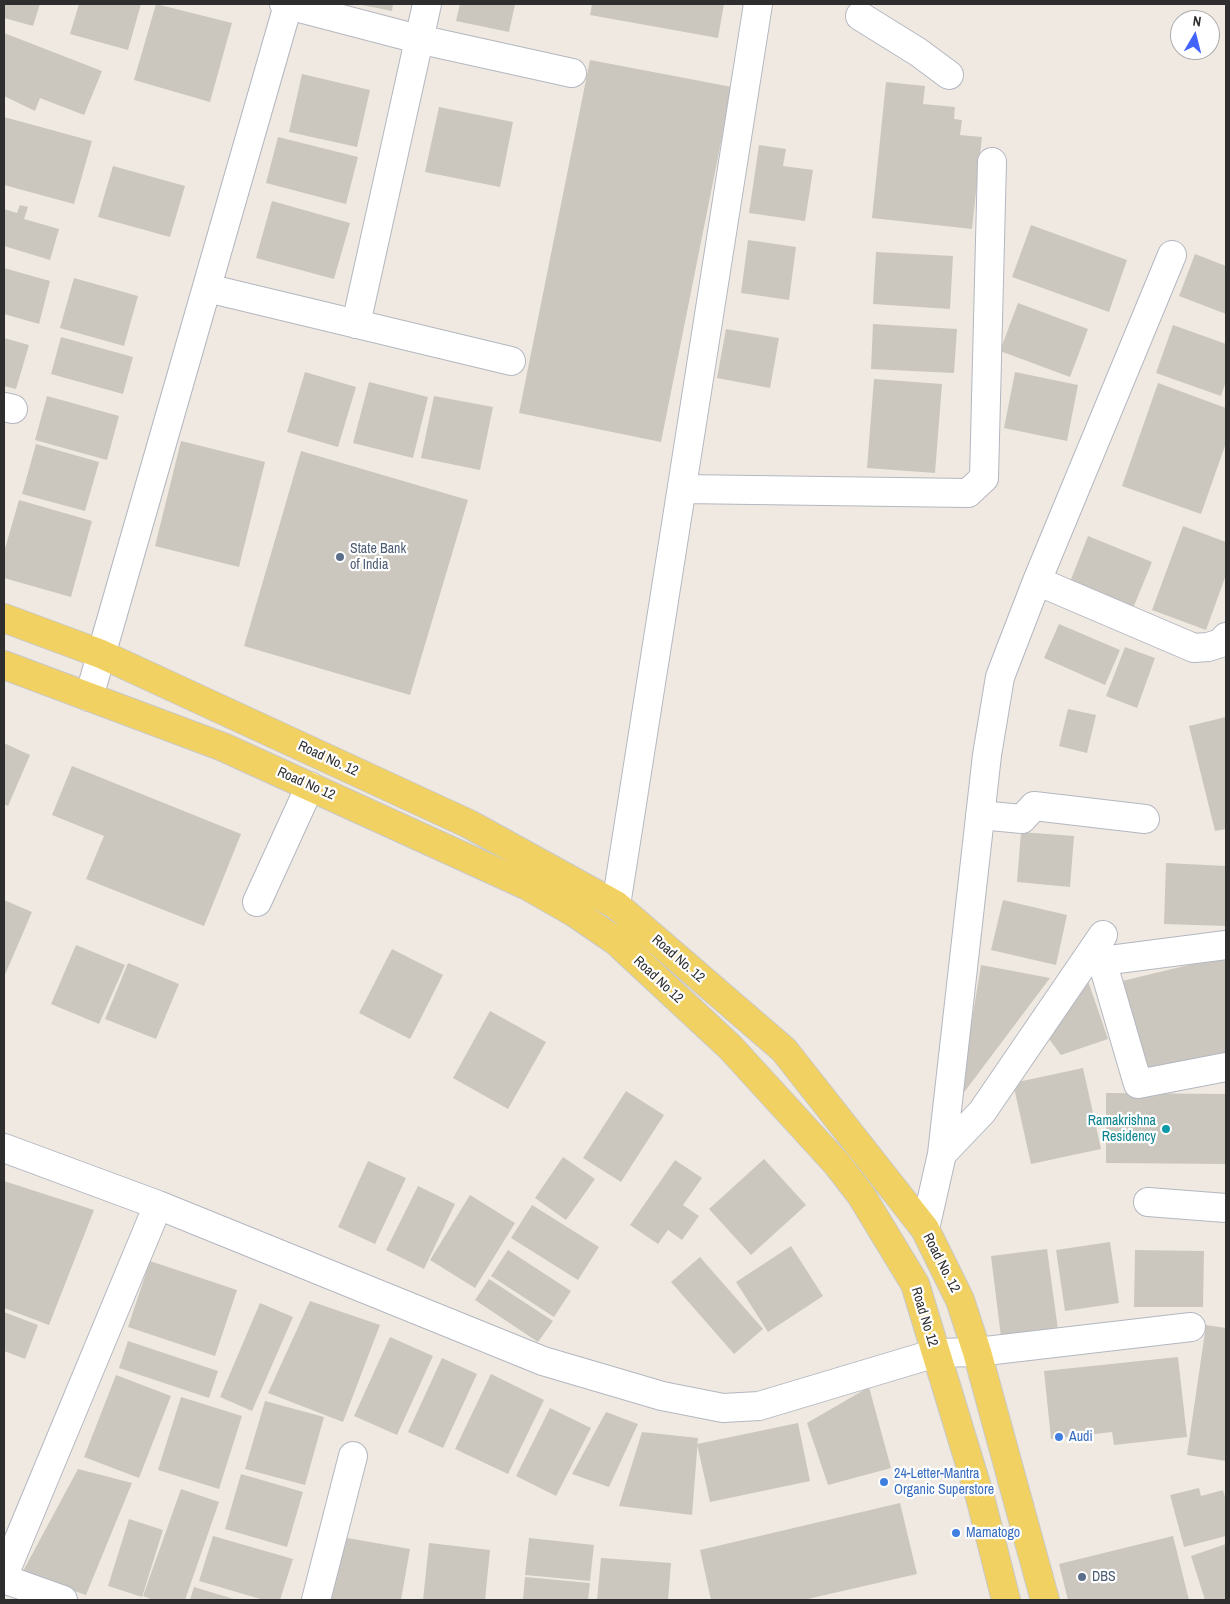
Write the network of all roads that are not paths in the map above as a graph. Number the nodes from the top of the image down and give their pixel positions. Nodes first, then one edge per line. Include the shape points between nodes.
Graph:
1 (286, 4) edge
2 (427, 4) edge
3 (758, 4) edge
4 (855, 8) edge
5 (418, 39) junction
6 (572, 73) dead end
7 (949, 76) dead end
8 (992, 162) dead end
9 (1172, 255) dead end
10 (207, 288) junction
11 (356, 324) junction
12 (511, 360) dead end
13 (682, 489) junction
14 (1037, 582) junction
15 (4, 618) edge
16 (1226, 637) edge
17 (101, 654) junction
18 (4, 665) edge
19 (89, 697) junction
20 (310, 786) junction
21 (980, 815) junction
22 (1145, 819) dead end
23 (258, 902) dead end
24 (616, 905) junction
25 (1103, 935) dead end
26 (1226, 945) edge
27 (1226, 1067) edge
28 (4, 1148) edge
29 (942, 1154) junction
30 (1148, 1202) dead end
31 (158, 1205) junction
32 (1226, 1208) edge
33 (925, 1229) junction
34 (1191, 1328) dead end
35 (977, 1352) junction
36 (936, 1353) junction
37 (352, 1456) dead end
38 (4, 1575) edge
39 (4, 1579) edge
40 (63, 1600) edge
41 (316, 1600) edge
42 (1006, 1600) edge
43 (1045, 1600) edge

1 - 5 street
1 - 10 street
2 - 5 street
3 - 13 street
4 - 7 street
5 - 6 street
5 - 11 street
8 - 13 street via 984,478 968,493
9 - 14 street
10 - 11 street
10 - 17 street
11 - 12 street
13 - 24 street
14 - 16 street via 1194,648 1221,643
14 - 21 street via 1000,677
15 - 17 main road, Road No. 12
17 - 19 street
17 - 24 main road, Road No. 12 via 469,824
18 - 19 main road, Road No 12
19 - 20 main road, Road No 12 via 223,747
20 - 23 street
20 - 36 main road, Road No 12 via 528,886 616,941 730,1047 837,1164 861,1195 915,1284
21 - 22 street via 1022,819 1034,806
21 - 29 street
24 - 33 main road, Road No. 12 via 784,1050
25 - 29 street via 982,1112
26 - 27 street via 1102,961 1138,1084
28 - 31 street
29 - 33 street
30 - 32 street
31 - 36 street via 543,1361 662,1396 723,1408 759,1406
31 - 38 street
33 - 35 main road, Road No. 12 via 960,1300
34 - 35 street
35 - 36 street
35 - 43 main road, Road No. 12
36 - 42 main road, Road No 12 via 980,1497
37 - 41 street
39 - 40 street

